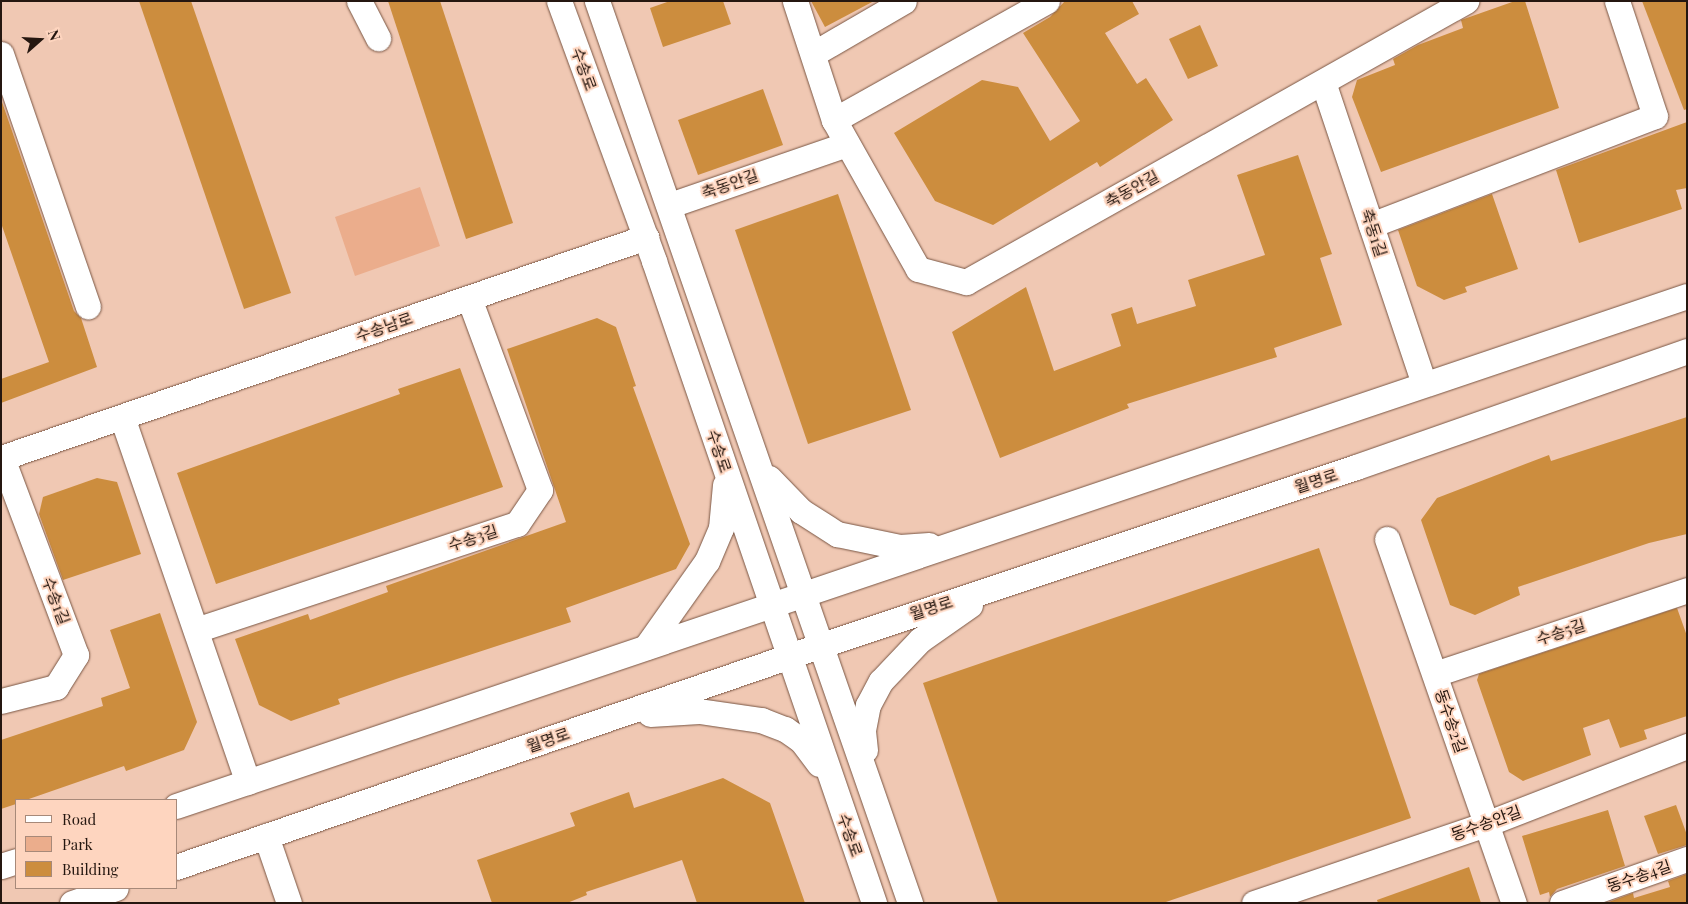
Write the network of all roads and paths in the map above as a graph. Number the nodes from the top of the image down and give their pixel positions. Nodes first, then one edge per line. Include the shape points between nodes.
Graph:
1 (358, 1) edge
2 (559, 1) edge
3 (597, 1) edge
4 (795, 1) edge
5 (904, 1) edge
6 (1047, 1) edge
7 (1466, 1) edge
8 (1617, 1) edge
9 (1011, 10) edge
10 (378, 38) dead end
11 (1, 54) edge
12 (813, 54) junction
13 (1323, 82) junction
14 (834, 120) junction
15 (847, 144) junction
16 (670, 205) junction
17 (1371, 225) junction
18 (646, 237) junction
19 (1687, 296) edge
20 (469, 298) junction
21 (88, 306) dead end
22 (1687, 351) edge
23 (1424, 383) junction
24 (122, 417) junction
25 (2, 458) edge
26 (760, 466) junction
27 (724, 467) junction
28 (1387, 539) dead end
29 (959, 543) junction
30 (1000, 586) junction
31 (1687, 590) edge
32 (804, 593) junction
33 (770, 604) junction
34 (196, 630) junction
35 (822, 645) junction
36 (646, 647) junction
37 (788, 656) junction
38 (1435, 674) junction
39 (1, 701) edge
40 (606, 720) junction
41 (1687, 746) edge
42 (248, 782) junction
43 (871, 787) junction
44 (835, 794) junction
45 (178, 805) edge
46 (1486, 824) junction
47 (266, 836) junction
48 (1687, 859) edge
49 (15, 861) edge
50 (1, 866) edge
51 (178, 866) edge
52 (113, 889) edge
53 (1284, 898) edge
54 (72, 903) edge
55 (289, 903) edge
56 (874, 903) edge
57 (910, 903) edge
58 (1254, 903) edge
59 (1514, 903) edge
60 (1562, 903) edge

1 - 10 street
2 - 18 street, 수송로
3 - 16 street, 수송로
4 - 12 street, 축동안길
5 - 12 street
6 - 9 street
7 - 13 street, 축동안길
8 - 17 street via 1655,116
9 - 14 street
11 - 21 street
12 - 14 street, 축동안길
13 - 15 street, 축동안길 via 966,282 918,269
13 - 17 street, 축동1길
14 - 15 street, 축동안길
15 - 16 street, 축동안길
16 - 26 street, 수송로
17 - 23 street, 축동1길
18 - 20 street, 수송남로
18 - 27 street, 수송로
19 - 23 street
20 - 24 street, 수송남로
20 - 34 street, 수송3길 via 540,490 517,524
22 - 30 street, 월명로 via 1356,468
23 - 29 street
24 - 25 street, 수송남로
24 - 34 street
25 - 39 street, 수송1길 via 76,655 56,687
26 - 29 street via 787,499 836,534 900,546
26 - 32 street, 수송로
27 - 33 street, 수송로
27 - 36 street via 726,497 721,528 707,561
28 - 38 street, 동수송2길
29 - 32 street
30 - 35 street, 월명로
30 - 43 street via 920,640 881,682 868,705 863,730
31 - 38 street, 수송5길
32 - 33 street
32 - 35 street, 수송로
33 - 36 street
33 - 37 street, 수송로
34 - 42 street
35 - 37 street, 월명로
35 - 43 street, 수송로
36 - 42 street
37 - 40 street, 월명로
37 - 44 street, 수송로
38 - 46 street, 동수송2길
40 - 44 street via 699,711 761,720 801,740 818,762
40 - 47 street, 월명로
41 - 46 street, 동수송안길
42 - 45 street
43 - 57 street, 수송로
44 - 56 street, 수송로
46 - 53 street, 동수송안길
46 - 59 street, 동수송2길
47 - 51 street, 월명로
47 - 55 street
48 - 60 street, 동수송4길
49 - 50 street
52 - 54 street
53 - 58 street, 동수송안길

